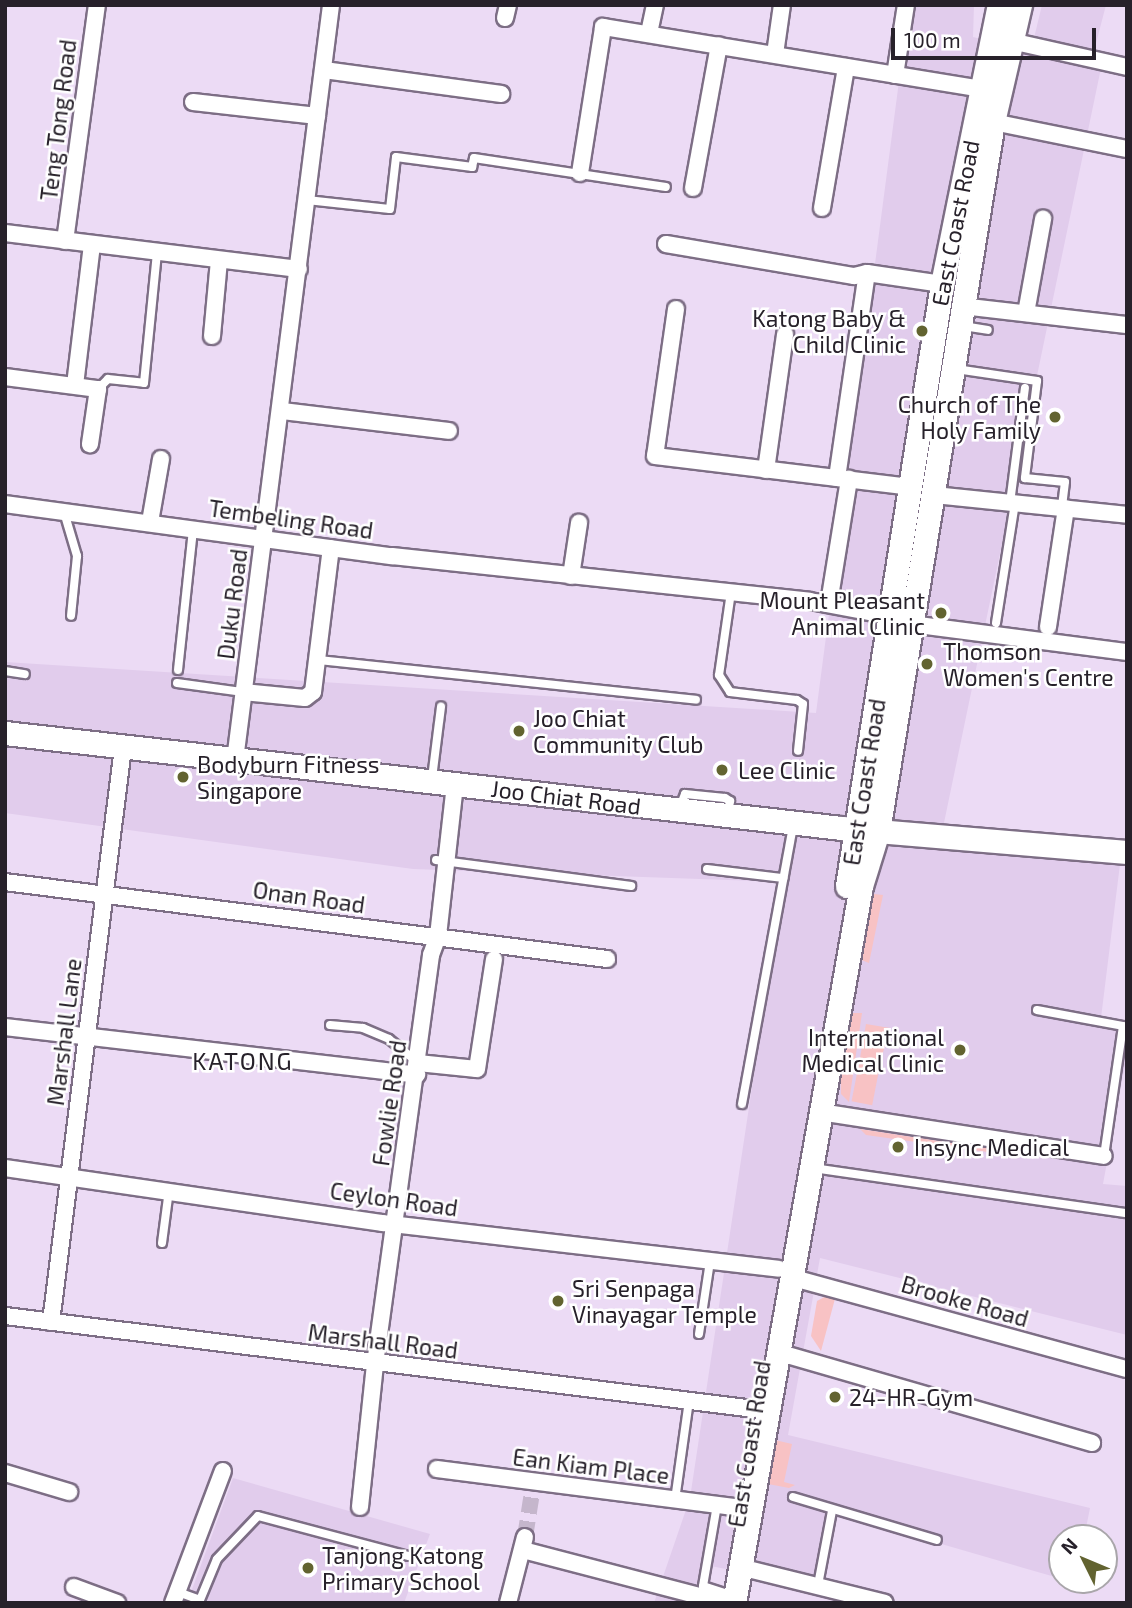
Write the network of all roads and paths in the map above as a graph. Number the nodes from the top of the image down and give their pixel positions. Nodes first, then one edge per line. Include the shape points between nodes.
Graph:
1 (97, 5) edge
2 (331, 5) edge
3 (654, 5) edge
4 (782, 5) edge
5 (906, 5) edge
6 (999, 5) edge
7 (1020, 5) edge
8 (649, 33) junction
9 (1011, 41) junction
10 (719, 45) junction
11 (775, 54) junction
12 (846, 67) junction
13 (1127, 67) edge
14 (324, 70) junction
15 (895, 75) junction
16 (981, 89) junction
17 (501, 94) dead end
18 (193, 102) dead end
19 (317, 116) junction
20 (992, 124) junction
21 (1127, 149) edge
22 (580, 173) junction
23 (666, 187) dead end
24 (693, 188) dead end
25 (307, 200) junction
26 (822, 208) dead end
27 (1043, 219) dead end
28 (5, 233) edge
29 (65, 241) junction
30 (92, 244) junction
31 (666, 244) dead end
32 (157, 252) junction
33 (219, 260) junction
34 (299, 268) junction
35 (863, 277) junction
36 (942, 289) junction
37 (676, 309) dead end
38 (1026, 313) junction
39 (961, 316) junction
40 (1127, 325) edge
41 (988, 330) dead end
42 (785, 334) dead end
43 (212, 337) dead end
44 (953, 369) junction
45 (5, 377) edge
46 (75, 385) junction
47 (98, 388) junction
48 (1025, 388) dead end
49 (282, 411) junction
50 (449, 431) dead end
51 (90, 444) dead end
52 (161, 459) dead end
53 (766, 470) junction
54 (843, 478) junction
55 (910, 487) junction
56 (934, 495) junction
57 (1013, 503) junction
58 (5, 504) edge
59 (1064, 508) junction
60 (64, 512) junction
61 (1127, 515) edge
62 (150, 522) junction
63 (579, 523) dead end
64 (193, 529) junction
65 (263, 539) junction
66 (331, 548) junction
67 (571, 576) junction
68 (731, 592) junction
69 (834, 604) junction
70 (71, 616) dead end
71 (897, 616) junction
72 (996, 623) dead end
73 (1048, 626) dead end
74 (1127, 652) edge
75 (318, 660) junction
76 (178, 670) dead end
77 (5, 671) edge
78 (25, 674) dead end
79 (177, 683) dead end
80 (243, 692) junction
81 (696, 700) dead end
82 (441, 707) dead end
83 (5, 733) edge
84 (123, 747) junction
85 (798, 751) dead end
86 (235, 761) junction
87 (445, 783) junction
88 (793, 822) junction
89 (868, 830) junction
90 (1127, 852) edge
91 (441, 861) junction
92 (706, 869) dead end
93 (783, 878) junction
94 (5, 882) edge
95 (631, 886) dead end
96 (103, 895) junction
97 (432, 935) junction
98 (494, 959) dead end
99 (607, 959) dead end
100 (1037, 1010) dead end
101 (330, 1025) dead end
102 (5, 1027) edge
103 (84, 1037) junction
104 (417, 1069) junction
105 (742, 1104) dead end
106 (820, 1112) junction
107 (1104, 1156) joint
108 (810, 1167) junction
109 (5, 1168) edge
110 (71, 1175) junction
111 (169, 1190) junction
112 (1127, 1213) edge
113 (394, 1224) junction
114 (162, 1243) dead end
115 (710, 1261) junction
116 (787, 1271) junction
117 (5, 1316) edge
118 (51, 1322) junction
119 (699, 1334) dead end
120 (776, 1357) junction
121 (1127, 1360) edge
122 (375, 1364) junction
123 (1127, 1369) edge
124 (689, 1401) junction
125 (755, 1409) junction
126 (1092, 1443) dead end
127 (437, 1469) dead end
128 (223, 1471) dead end
129 (5, 1473) edge
130 (69, 1492) dead end
131 (793, 1497) dead end
132 (674, 1500) junction
133 (728, 1506) junction
134 (360, 1507) dead end
135 (832, 1511) junction
136 (937, 1540) dead end
137 (408, 1556) dead end
138 (735, 1563) junction
139 (818, 1585) junction
140 (74, 1587) dead end
141 (175, 1597) edge
142 (726, 1600) edge
143 (199, 1601) edge
144 (117, 1603) edge
145 (508, 1603) edge
146 (885, 1603) edge

1 - 29 street, Teng Tong Road
2 - 14 street, Duku Road
3 - 8 street
4 - 11 street
5 - 15 street
6 - 16 main road, East Coast Road
7 - 9 main road, East Coast Road
8 - 10 street
8 - 22 street via 603,27
9 - 13 street
9 - 20 main road, East Coast Road
10 - 11 street
10 - 24 street
11 - 12 street
12 - 15 street
12 - 26 street
14 - 17 street
14 - 19 street, Duku Road
15 - 16 street
16 - 36 main road, East Coast Road
18 - 19 street
19 - 25 street, Duku Road
20 - 21 street
20 - 39 main road, East Coast Road
22 - 23 lane
22 - 25 lane via 474,158 472,167 396,157 390,209
25 - 34 street, Duku Road
27 - 38 street
28 - 29 street
29 - 30 street
30 - 32 street
30 - 46 street
31 - 35 street
32 - 33 street
32 - 47 lane via 144,383 108,379
33 - 34 street
33 - 43 street
34 - 49 street, Duku Road
35 - 36 street
35 - 54 street
36 - 55 main road, East Coast Road
37 - 53 street via 655,456
38 - 39 street
38 - 40 street
39 - 41 lane
39 - 44 main road, East Coast Road
42 - 53 street
44 - 56 main road, East Coast Road
44 - 59 lane via 1037,381 1025,478 1065,482
45 - 46 street
46 - 47 street
47 - 51 street
48 - 57 lane
49 - 50 street
49 - 65 street, Duku Road
52 - 62 street
53 - 54 street
54 - 55 street
54 - 69 street
55 - 71 main road, East Coast Road
56 - 57 street
56 - 71 main road, East Coast Road
57 - 59 street
57 - 72 lane
58 - 60 street, Tembeling Road
59 - 61 street
59 - 73 street
60 - 62 street, Tembeling Road
60 - 70 lane via 77,556
62 - 64 street, Tembeling Road
63 - 67 street
64 - 65 street, Tembeling Road
64 - 76 lane
65 - 66 street, Tembeling Road
65 - 80 street, Duku Road
66 - 67 street, Tembeling Road
66 - 75 street
67 - 68 street, Tembeling Road
68 - 69 street, Tembeling Road
68 - 85 lane via 719,675 730,692 803,704
69 - 71 street, Tembeling Road
71 - 74 street
71 - 89 main road, East Coast Road
75 - 80 street via 309,697
75 - 81 lane
77 - 78 lane
79 - 80 lane
80 - 86 street, Duku Road
82 - 87 lane
83 - 84 main road, Joo Chiat Road
84 - 86 main road, Joo Chiat Road
84 - 96 street, Marshall Lane
86 - 87 main road, Joo Chiat Road
87 - 88 main road, Joo Chiat Road
87 - 91 street, Fowlie Road
88 - 89 main road, Joo Chiat Road
88 - 93 lane
89 - 90 main road, Joo Chiat Road
89 - 106 main road, East Coast Road
89 - 116 main road, East Coast Road
91 - 95 lane
91 - 97 street, Fowlie Road
92 - 93 lane
93 - 105 lane
94 - 96 street, Onan Road
96 - 97 street, Onan Road
96 - 103 street, Marshall Lane
97 - 99 street, Onan Road
97 - 104 street, Fowlie Road
98 - 104 street via 477,1069
100 - 107 lane via 1123,1026
101 - 104 lane via 363,1028 389,1039 404,1047
102 - 103 street
103 - 104 street
103 - 110 street, Marshall Lane
104 - 113 street, Fowlie Road
106 - 107 street
106 - 108 main road, East Coast Road
108 - 112 lane
108 - 116 main road, East Coast Road
109 - 110 street, Ceylon Road
110 - 111 street, Ceylon Road
110 - 118 street, Marshall Lane
111 - 113 street, Ceylon Road
111 - 114 lane
113 - 115 street, Ceylon Road
113 - 122 street, Fowlie Road
115 - 116 street, Ceylon Road
115 - 119 lane
116 - 120 main road, East Coast Road
116 - 121 street, Brooke Road
116 - 123 street, Brooke Road
116 - 125 main road, East Coast Road
117 - 118 street, Marshall Road
118 - 122 street, Marshall Road
120 - 126 street, East Coast Road via 924,1402 935,1399
120 - 138 main road, East Coast Road
122 - 124 street, Marshall Road
122 - 134 street, Fowlie Road
124 - 125 street, Marshall Road
124 - 132 lane
125 - 133 main road, East Coast Road
127 - 132 street, Ean Kiam Place via 533,1487
128 - 141 street
129 - 130 street
131 - 135 lane
132 - 133 street, Ean Kiam Place
133 - 138 main road, East Coast Road
133 - 142 lane via 703,1586
135 - 136 lane
135 - 139 lane
137 - 143 lane via 258,1516 217,1559
138 - 139 street
138 - 142 main road
139 - 146 street
140 - 144 street
141 - 143 lane
142 - 145 street via 524,1544

